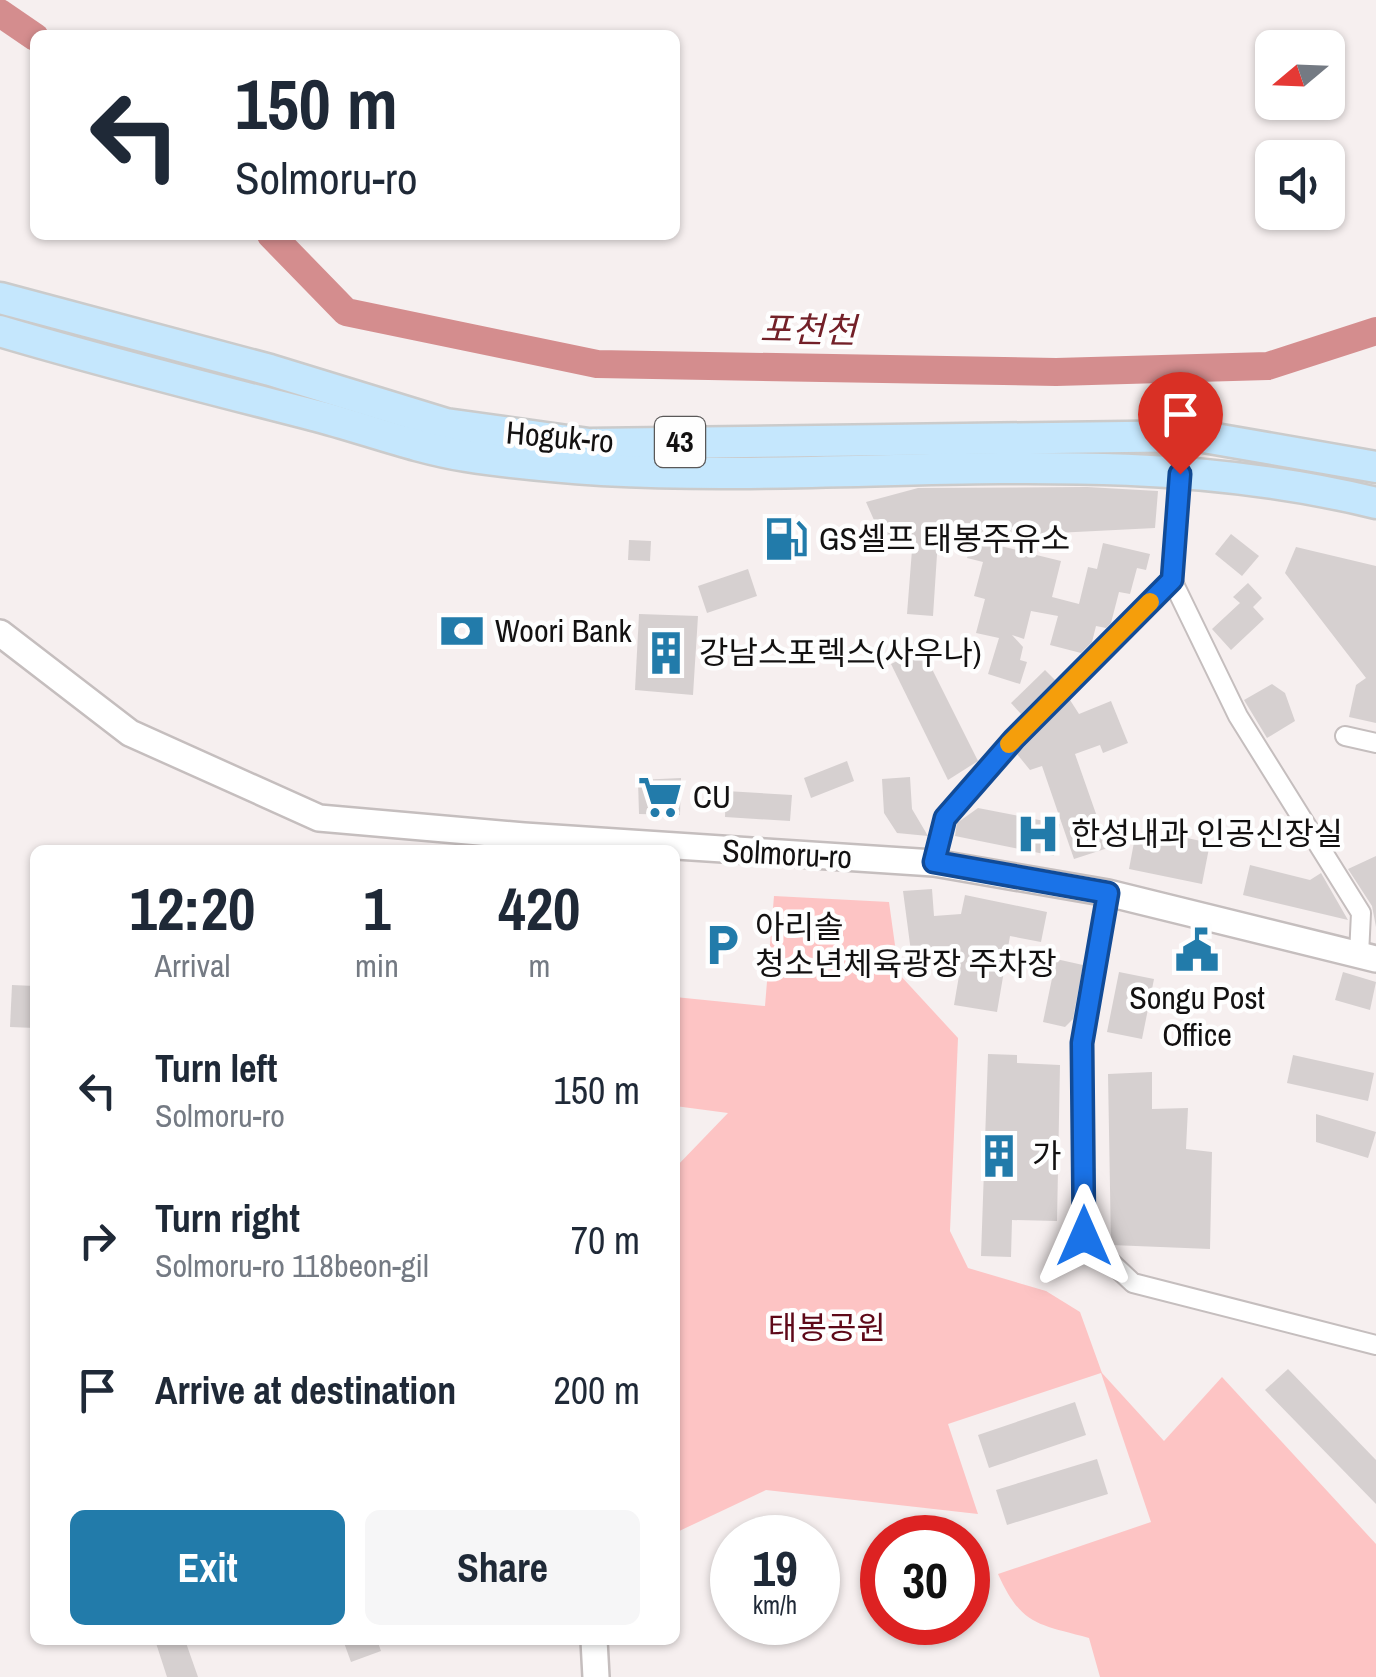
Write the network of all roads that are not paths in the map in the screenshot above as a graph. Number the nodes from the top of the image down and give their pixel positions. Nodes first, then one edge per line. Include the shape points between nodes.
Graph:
1 (0, 298) edge
2 (0, 331) edge
3 (1376, 468) edge
4 (1180, 474) junction
5 (1376, 502) edge
6 (1172, 580) junction
7 (0, 633) edge
8 (1345, 736) dead end
9 (1376, 743) edge
10 (602, 845) edge
11 (680, 849) edge
12 (934, 862) junction
13 (1108, 893) junction
14 (1368, 957) edge
15 (1376, 1345) edge
16 (594, 1645) edge
17 (596, 1677) edge

1 - 3 main road, Hoguk-ro / 43 via 446,424 589,444 1182,436
2 - 4 main road, Hoguk-ro / 43 via 464,456 717,475 884,467
4 - 5 main road, Hoguk-ro / 43
4 - 6 street
6 - 12 street via 945,818
6 - 14 street via 1238,716 1361,913
7 - 10 main road, Solmoru-ro via 130,733 319,818
8 - 9 street
11 - 12 main road, Solmoru-ro
12 - 13 main road, Solmoru-ro
13 - 14 main road, Solmoru-ro
13 - 15 street via 1082,1043 1084,1236 1134,1283
16 - 17 main road

